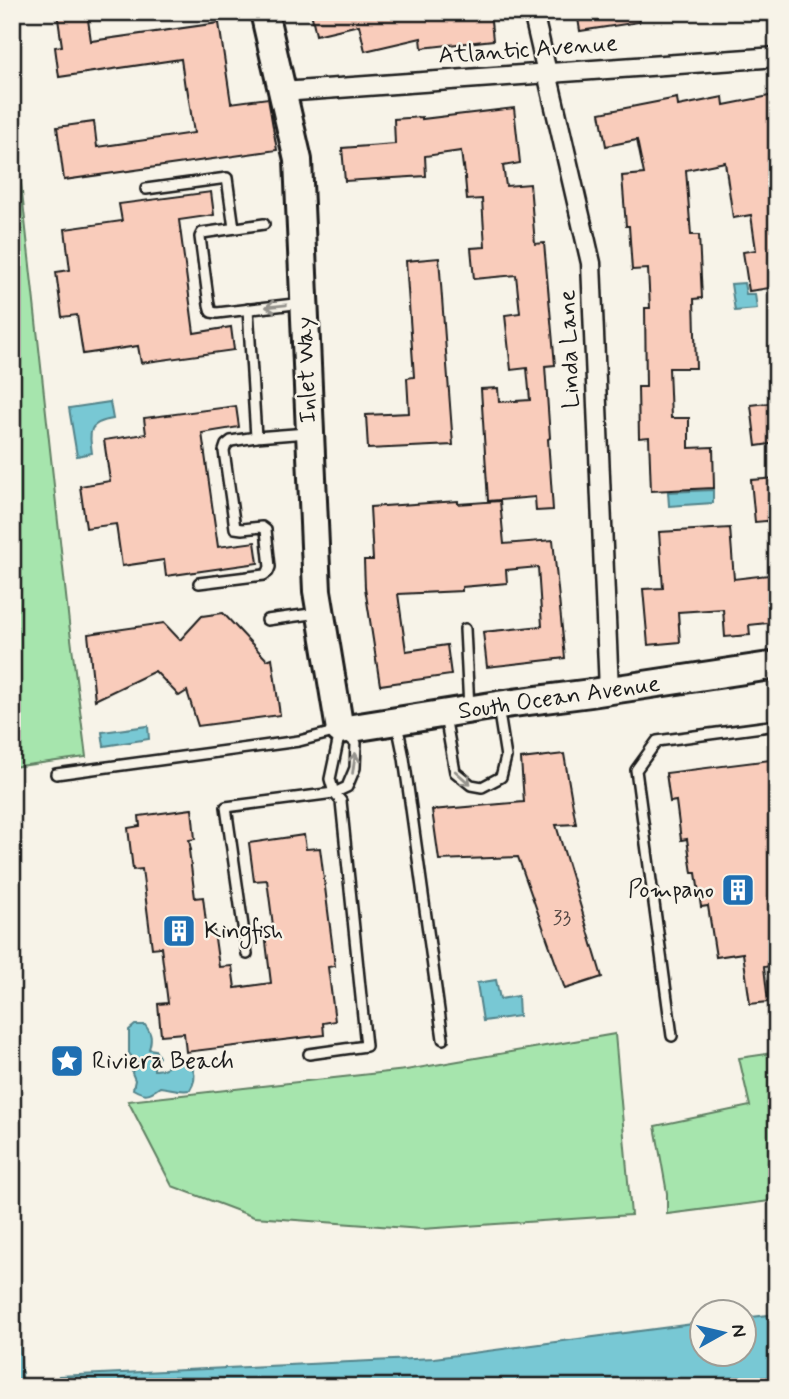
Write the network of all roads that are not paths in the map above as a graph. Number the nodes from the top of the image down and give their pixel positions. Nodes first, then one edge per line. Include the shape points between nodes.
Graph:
1 (264, 12) edge
2 (533, 12) edge
3 (777, 57) edge
4 (547, 73) junction
5 (282, 92) junction
6 (146, 190) dead end
7 (264, 224) dead end
8 (234, 228) junction
9 (304, 303) junction
10 (248, 309) junction
11 (310, 433) junction
12 (256, 437) junction
13 (199, 583) dead end
14 (320, 612) junction
15 (267, 620) dead end
16 (465, 629) dead end
17 (777, 665) edge
18 (609, 690) junction
19 (498, 705) junction
20 (457, 712) junction
21 (397, 722) junction
22 (777, 724) edge
23 (340, 730) junction
24 (56, 774) dead end
25 (334, 793) junction
26 (247, 954) dead end
27 (672, 1036) dead end
28 (443, 1039) dead end
29 (309, 1054) dead end

1 - 5 street, Inlet Way
2 - 4 street, Linda Lane
3 - 4 street, Atlantic Avenue
4 - 5 street, Atlantic Avenue
4 - 18 street, Linda Lane via 591,263
5 - 9 street, Inlet Way via 298,160
6 - 8 lane via 227,178
7 - 8 lane
8 - 10 lane via 208,231 200,237 209,305 211,312 217,313
9 -> 10 lane
9 - 11 street, Inlet Way
10 - 12 lane
11 - 12 lane
11 - 14 street, Inlet Way
12 - 13 lane via 231,441 224,451 235,527 266,530 270,567 264,575
14 - 15 lane
14 - 23 street, Inlet Way
16 - 20 lane
17 - 18 street, South Ocean Avenue
18 - 19 street, South Ocean Avenue
19 - 20 street, South Ocean Avenue
20 -> 19 lane via 455,772 471,785 482,787 501,777 506,757
20 - 21 street, South Ocean Avenue
21 - 23 street, South Ocean Avenue
21 - 28 lane
22 - 27 lane via 657,741 636,769
23 - 24 lane via 299,741
23 - 25 lane via 330,779
25 -> 23 lane via 347,787 355,768 356,743
25 - 26 lane via 226,807
25 - 29 lane via 341,801 366,1046

